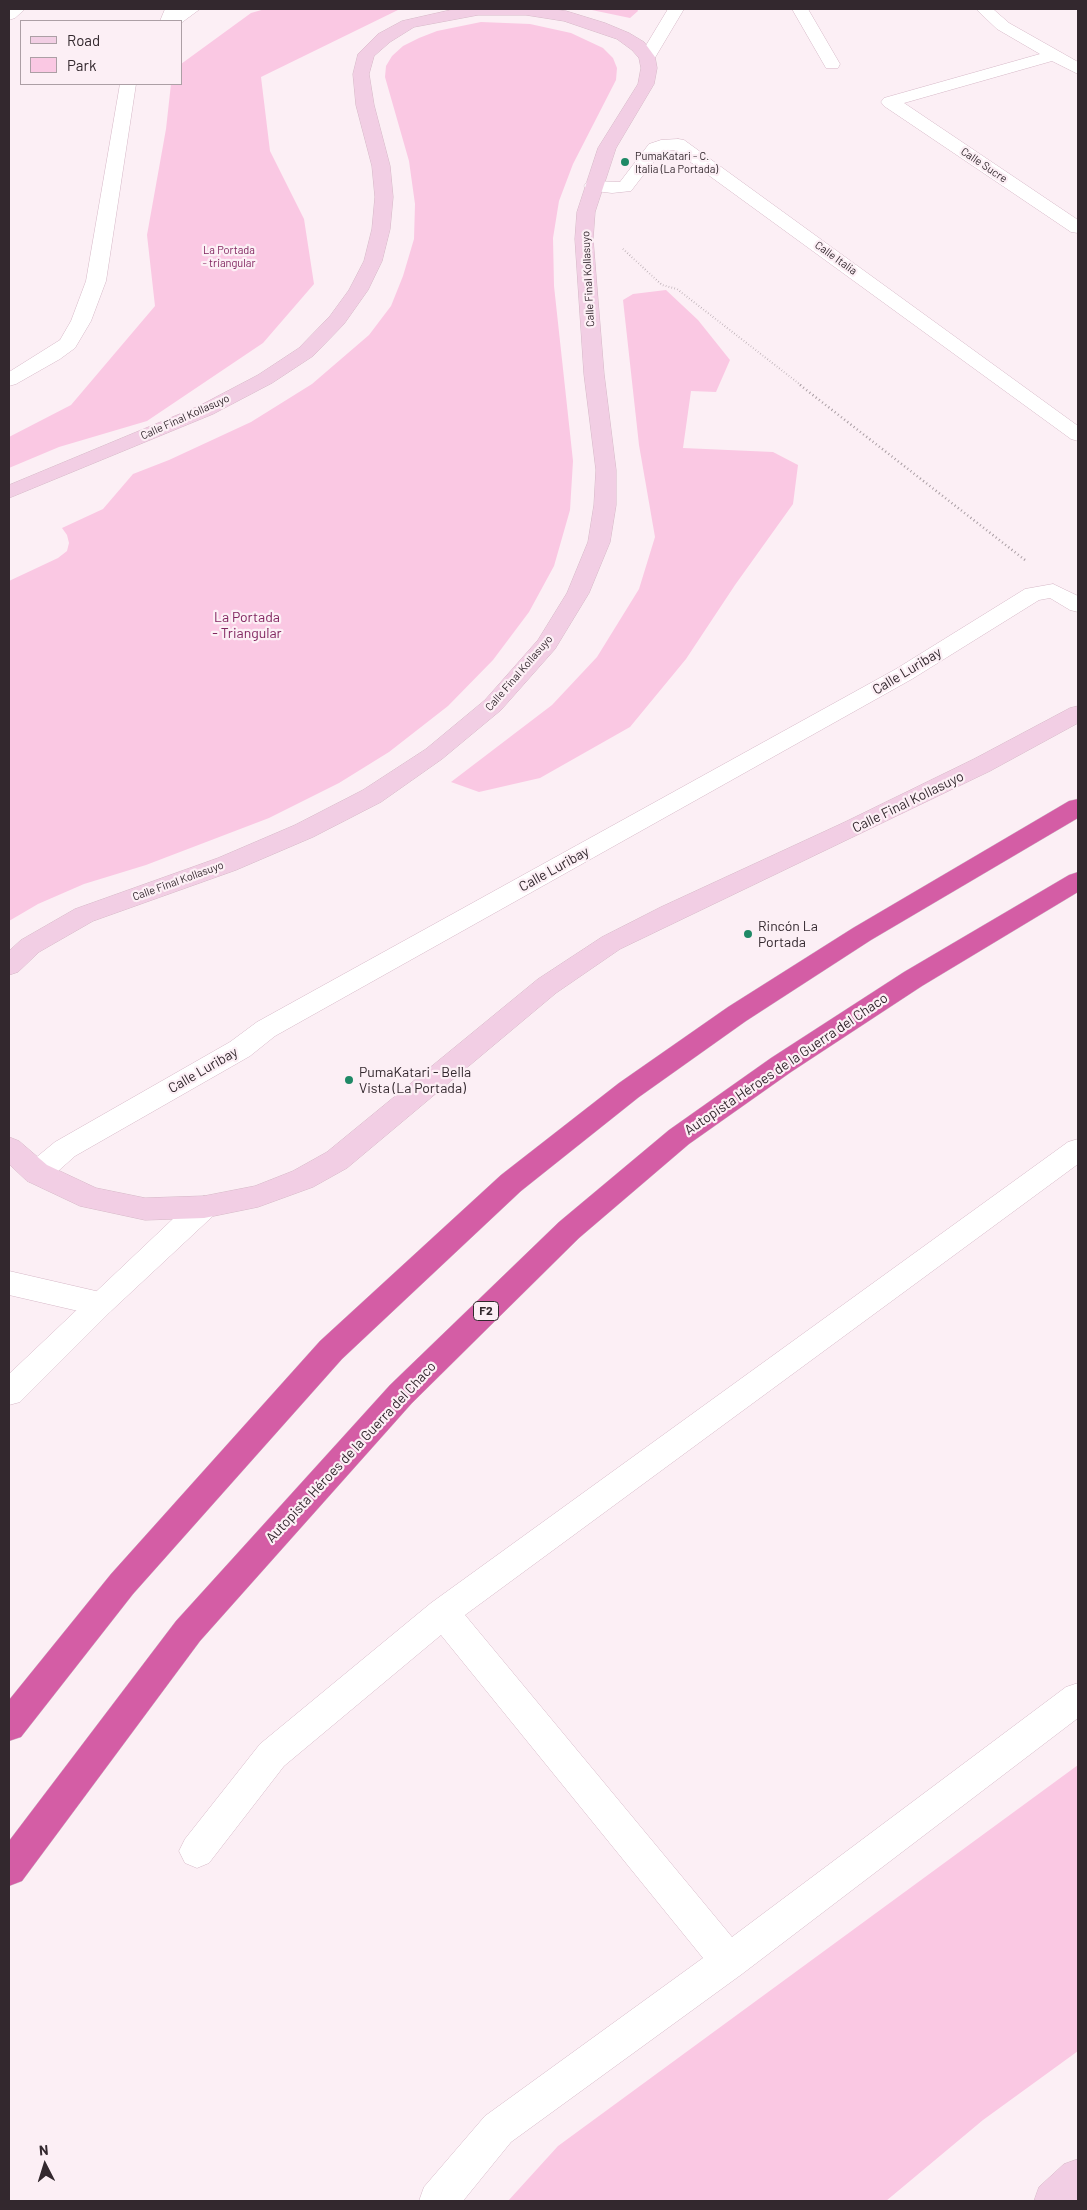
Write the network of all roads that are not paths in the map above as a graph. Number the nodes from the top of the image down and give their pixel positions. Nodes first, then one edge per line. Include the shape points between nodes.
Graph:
1 (16, 9) edge
2 (192, 9) edge
3 (676, 9) edge
4 (800, 9) edge
5 (984, 9) edge
6 (9, 16) edge
7 (176, 20) edge
8 (1055, 55) junction
9 (647, 57) junction
10 (832, 64) dead end
11 (1078, 69) edge
12 (128, 85) edge
13 (592, 186) junction
14 (1078, 228) edge
15 (9, 380) edge
16 (1078, 435) edge
17 (9, 492) edge
18 (1078, 605) edge
19 (1078, 713) edge
20 (1078, 807) edge
21 (1078, 881) edge
22 (9, 966) edge
23 (9, 1148) edge
24 (1078, 1149) edge
25 (36, 1173) junction
26 (204, 1207) junction
27 (9, 1283) edge
28 (100, 1304) junction
29 (9, 1393) edge
30 (443, 1612) junction
31 (1078, 1698) edge
32 (9, 1726) edge
33 (198, 1851) dead end
34 (9, 1869) edge
35 (729, 1961) junction
36 (1078, 2178) edge
37 (438, 2201) edge
38 (1053, 2201) edge

1 - 6 street
2 - 7 street
3 - 9 street
4 - 10 street
5 - 8 street via 1003,26
8 - 11 street
8 - 14 street, Calle Sucre via 890,102
9 - 13 main road, Calle Final Kollasuyo via 646,84 607,148
9 - 17 main road, Calle Final Kollasuyo via 623,36 599,26 566,16 526,10 478,10 434,17 408,24 384,38 366,54 361,74 365,105 381,166 384,196 380,229 373,262 338,320 306,352 265,379 206,410
12 - 15 street via 96,281 82,321 68,344
13 - 16 street, Calle Italia via 625,187 655,148 678,144
13 - 22 main road, Calle Final Kollasuyo via 584,239 594,374 606,470 605,505 599,542 578,593 547,644 493,705 434,754 372,796 304,831 227,864 84,915 30,946
18 - 25 street, Calle Luribay via 1053,591 1033,594 904,674 266,1029 240,1049 65,1149
19 - 26 main road, Calle Final Kollasuyo via 965,774 611,944 547,986 337,1160 303,1180 258,1196
20 - 32 highway via 862,934 737,1014 629,1090 511,1184 331,1350 122,1584
21 - 34 highway, Autopista Héroes de la Guerra del Chaco / F2 via 913,979 781,1064 680,1137 568,1230 401,1394 188,1631
23 - 25 main road, Calle Final Kollasuyo
24 - 30 street
25 - 26 main road, Calle Final Kollasuyo via 90,1198 145,1209
26 - 28 street
27 - 28 street
28 - 29 street
30 - 33 street via 272,1756
30 - 35 street
31 - 35 street
35 - 37 street via 498,2129
36 - 38 main road

